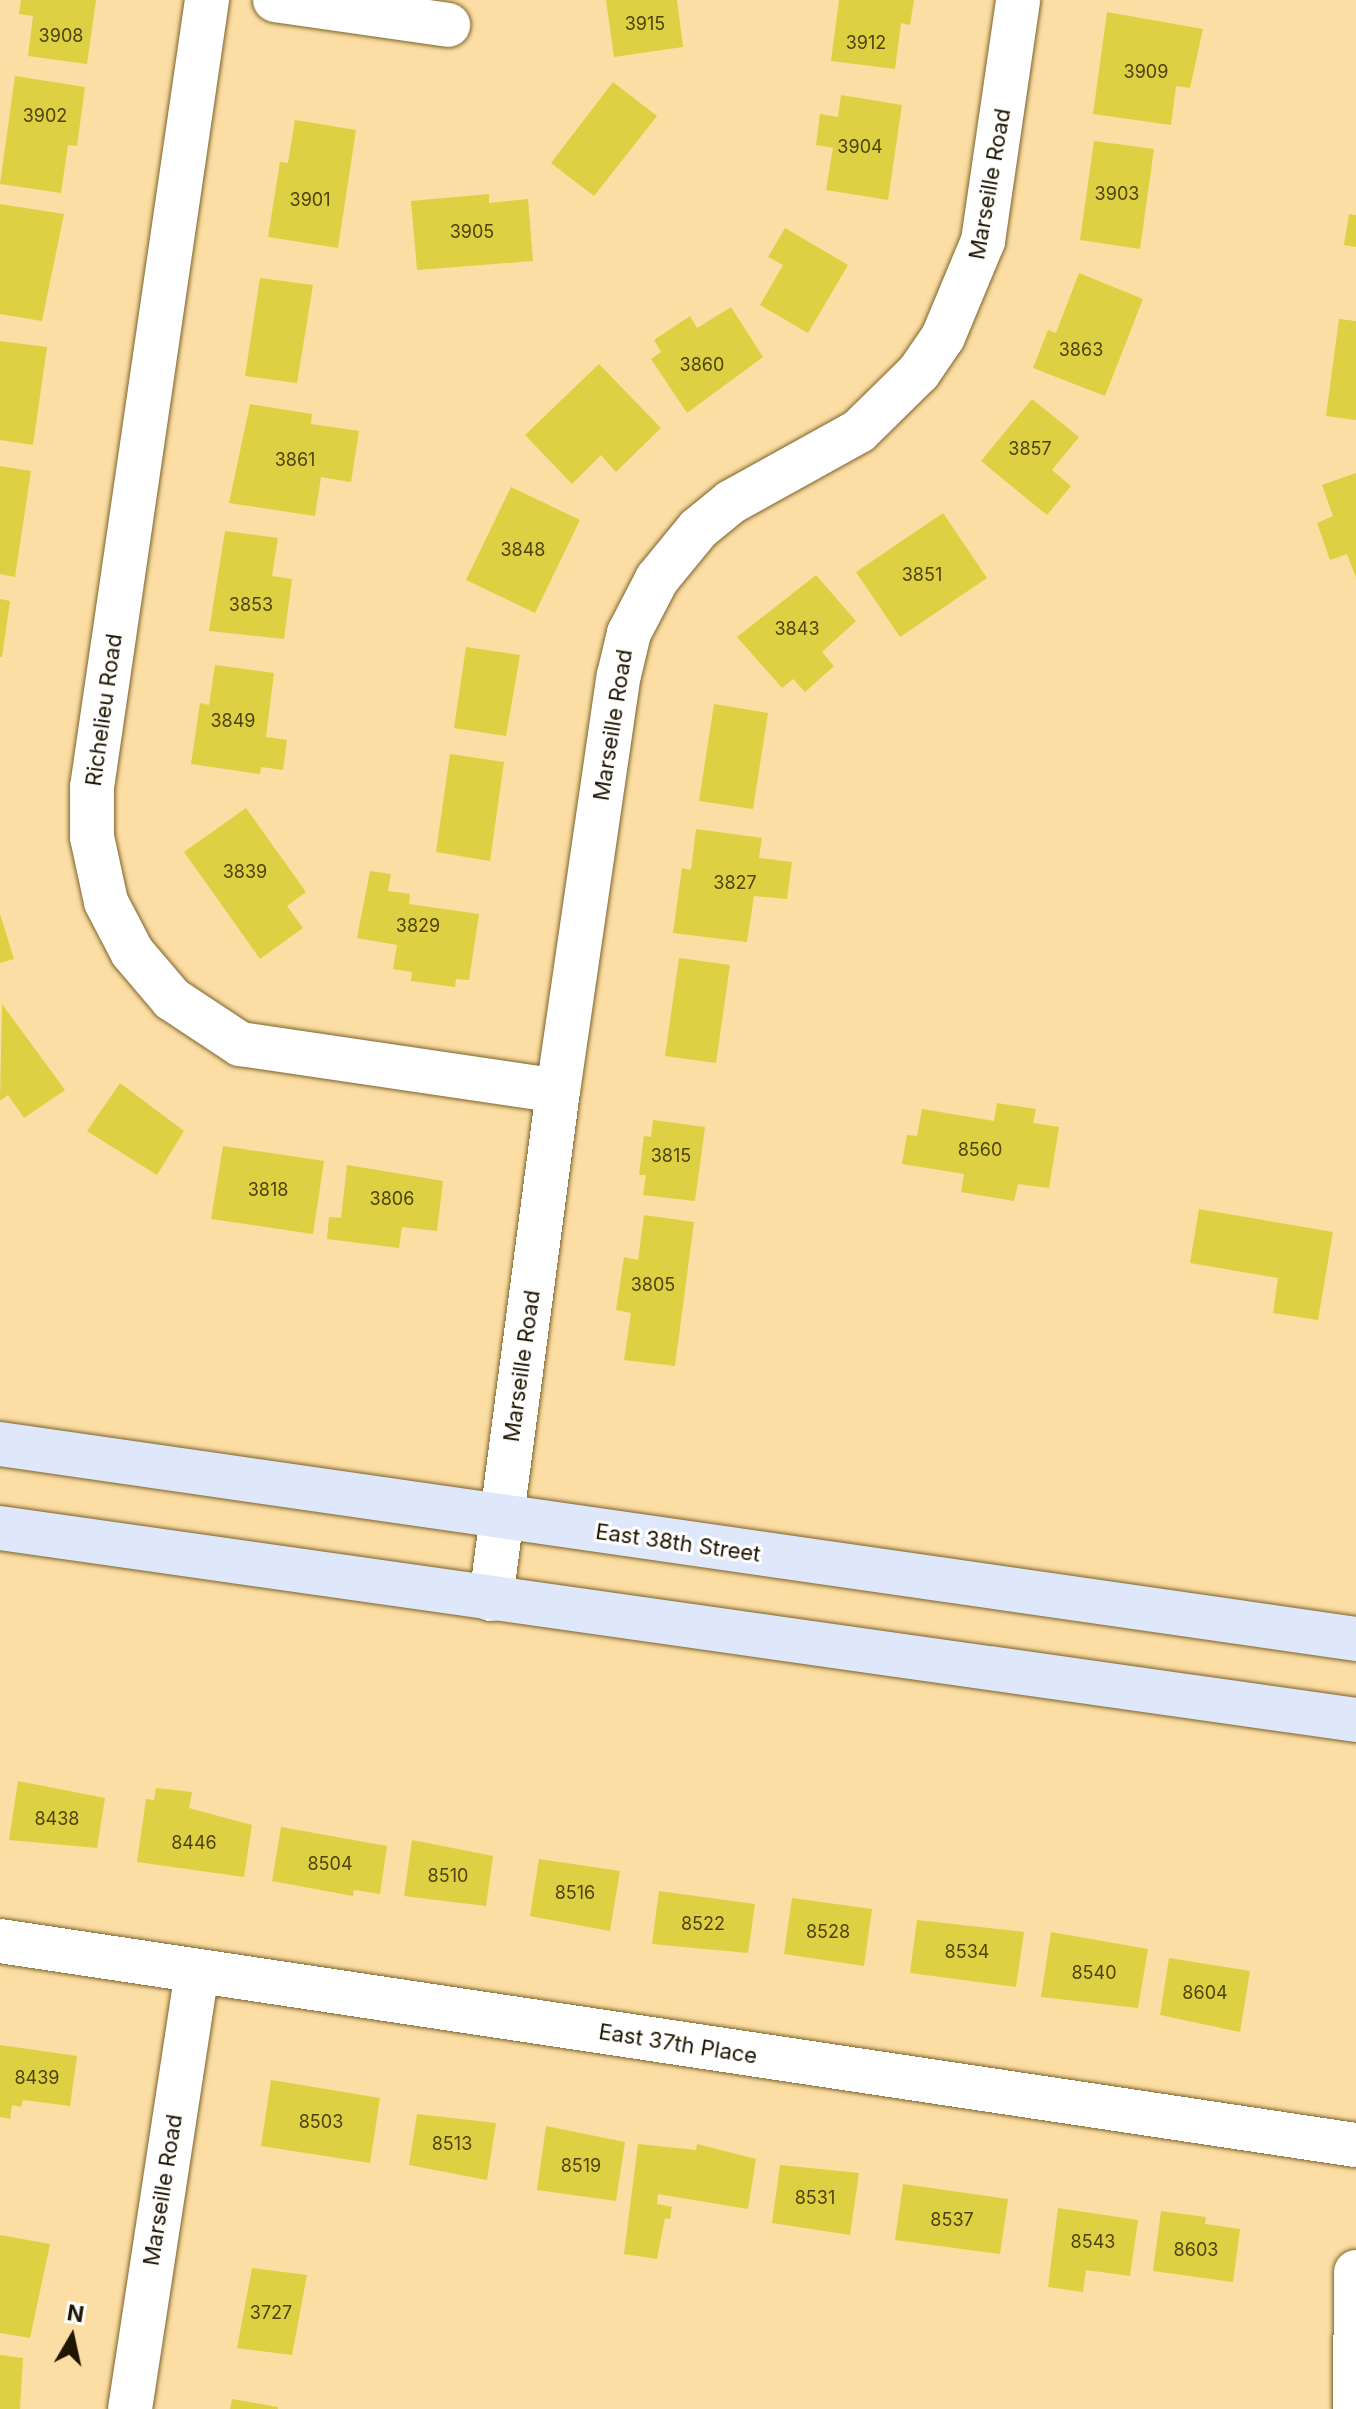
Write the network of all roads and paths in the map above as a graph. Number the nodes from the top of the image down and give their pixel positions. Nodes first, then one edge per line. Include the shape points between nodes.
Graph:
1 (207, 0) edge
2 (275, 0) edge
3 (1018, 0) edge
4 (448, 25) dead end
5 (558, 1091) junction
6 (0, 1444) edge
7 (502, 1518) junction
8 (0, 1528) edge
9 (491, 1599) junction
10 (1356, 1639) edge
11 (1356, 1720) edge
12 (0, 1941) edge
13 (197, 1972) junction
14 (1356, 2145) edge
15 (1356, 2272) edge
16 (130, 2409) edge
17 (1355, 2409) edge

1 - 5 street, Richelieu Road via 92,787 92,837 106,902 132,952 172,999 240,1044
2 - 4 street
3 - 5 street, Marseille Road via 983,241 943,337 910,383 859,431 731,502 698,529 657,579 629,633
5 - 7 street, Marseille Road
6 - 7 main road, East 38th Street
7 - 9 street, Marseille Road
7 - 10 main road, East 38th Street
8 - 9 main road
9 - 11 main road
12 - 13 street, East 37th Place
13 - 14 street, East 37th Place
13 - 16 street, Marseille Road
15 - 17 street

